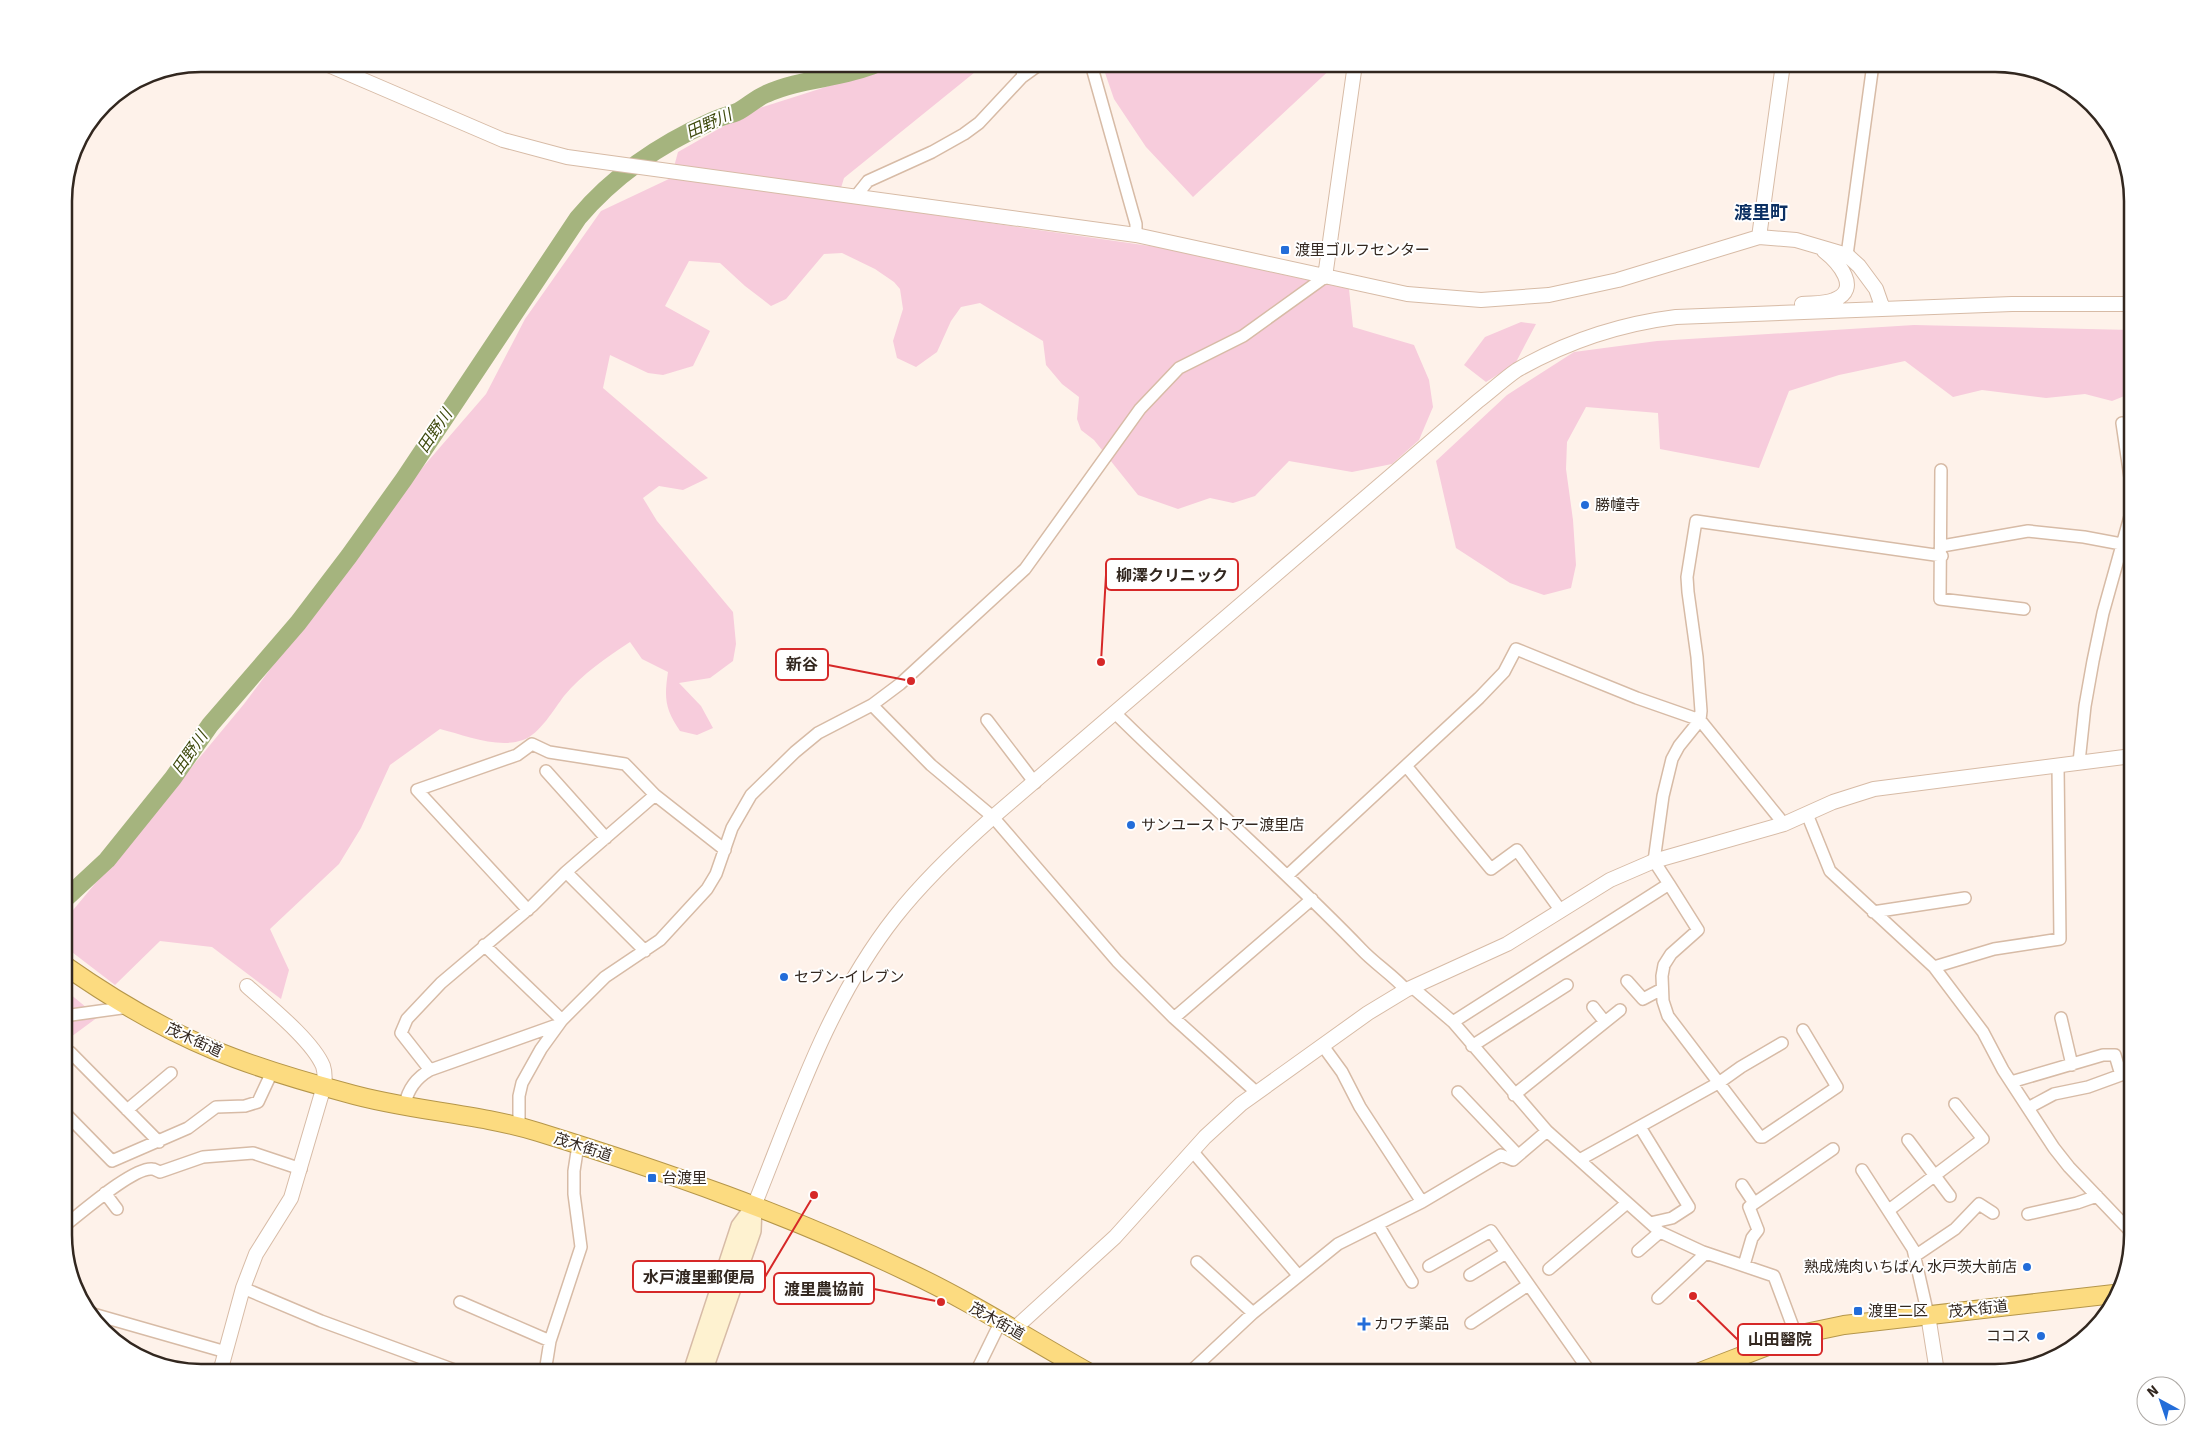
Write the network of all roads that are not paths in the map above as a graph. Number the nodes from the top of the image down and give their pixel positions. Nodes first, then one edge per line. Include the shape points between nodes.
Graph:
1 (1354, 72) edge
2 (1782, 72) edge
3 (1872, 72) edge
4 (347, 73) edge
5 (1023, 73) edge
6 (1028, 73) edge
7 (1093, 73) edge
8 (1022, 77) junction
9 (856, 196) junction
10 (1136, 235) junction
11 (1759, 237) junction
12 (1820, 247) junction
13 (1847, 255) junction
14 (1326, 277) junction
15 (2124, 304) edge
16 (1883, 309) junction
17 (1765, 314) junction
18 (2124, 423) edge
19 (2124, 438) edge
20 (1941, 470) dead end
21 (2124, 544) edge
22 (1942, 551) junction
23 (2124, 556) edge
24 (2024, 609) dead end
25 (872, 705) junction
26 (1115, 713) junction
27 (987, 720) dead end
28 (1700, 720) junction
29 (2124, 757) edge
30 (2079, 762) junction
31 (2058, 766) junction
32 (1407, 767) junction
33 (546, 771) dead end
34 (1034, 783) junction
35 (655, 795) junction
36 (1807, 814) junction
37 (994, 817) junction
38 (1784, 824) junction
39 (606, 838) junction
40 (725, 850) junction
41 (1654, 861) junction
42 (566, 872) junction
43 (1288, 875) junction
44 (1669, 884) junction
45 (1964, 898) dead end
46 (1312, 899) junction
47 (528, 910) junction
48 (1562, 911) junction
49 (1873, 912) junction
50 (484, 945) junction
51 (645, 951) junction
52 (1934, 967) junction
53 (73, 971) edge
54 (1627, 981) dead end
55 (1567, 985) dead end
56 (246, 986) dead end
57 (1409, 988) junction
58 (1662, 989) junction
59 (129, 1007) junction
60 (1593, 1007) dead end
61 (1620, 1010) dead end
62 (73, 1015) edge
63 (1174, 1018) junction
64 (2061, 1018) dead end
65 (1453, 1022) junction
66 (1604, 1022) junction
67 (559, 1024) junction
68 (1803, 1030) dead end
69 (1782, 1043) dead end
70 (1323, 1046) junction
71 (1472, 1046) junction
72 (73, 1055) edge
73 (2072, 1065) junction
74 (2124, 1069) edge
75 (430, 1070) junction
76 (272, 1072) junction
77 (171, 1073) dead end
78 (2124, 1075) edge
79 (1720, 1082) junction
80 (2011, 1082) junction
81 (324, 1086) junction
82 (1256, 1092) junction
83 (1458, 1092) dead end
84 (1514, 1095) junction
85 (405, 1104) junction
86 (1955, 1104) dead end
87 (2028, 1108) junction
88 (127, 1110) junction
89 (73, 1121) edge
90 (519, 1126) junction
91 (1640, 1127) junction
92 (1547, 1131) junction
93 (1908, 1140) dead end
94 (159, 1142) junction
95 (578, 1145) junction
96 (1833, 1149) dead end
97 (1193, 1152) junction
98 (1518, 1155) junction
99 (1581, 1159) junction
100 (301, 1169) junction
101 (1862, 1170) dead end
102 (1935, 1175) junction
103 (1742, 1185) dead end
104 (105, 1193) junction
105 (1950, 1196) dead end
106 (2097, 1196) junction
107 (1422, 1202) junction
108 (1627, 1203) junction
109 (1754, 1203) junction
110 (754, 1206) junction
111 (116, 1209) dead end
112 (1889, 1210) junction
113 (1993, 1213) dead end
114 (2028, 1214) dead end
115 (73, 1219) edge
116 (1650, 1223) junction
117 (1378, 1224) junction
118 (2124, 1225) edge
119 (1660, 1232) junction
120 (1638, 1251) dead end
121 (1506, 1253) junction
122 (1706, 1253) junction
123 (1915, 1256) junction
124 (1197, 1262) dead end
125 (1744, 1265) junction
126 (1429, 1266) dead end
127 (1548, 1269) dead end
128 (1298, 1274) junction
129 (1470, 1275) dead end
130 (1412, 1282) dead end
131 (1528, 1285) junction
132 (243, 1288) junction
133 (2108, 1295) edge
134 (1658, 1298) dead end
135 (460, 1302) dead end
136 (1253, 1312) junction
137 (1928, 1315) junction
138 (102, 1317) edge
139 (1471, 1323) dead end
140 (1007, 1326) junction
141 (1796, 1335) junction
142 (550, 1341) junction
143 (226, 1352) junction
144 (222, 1364) edge
145 (438, 1364) edge
146 (546, 1364) edge
147 (694, 1364) edge
148 (707, 1364) edge
149 (981, 1364) edge
150 (1074, 1364) edge
151 (1198, 1364) edge
152 (1584, 1364) edge
153 (1721, 1364) edge
154 (1936, 1364) edge

1 - 14 street
2 - 11 street
3 - 13 street
4 - 9 street via 503,140 567,157
5 - 8 street
6 - 8 street
7 - 10 street via 1136,224
8 - 9 street via 964,134 868,181
9 - 10 street
10 - 14 street
11 - 12 street via 1796,240
11 - 14 street via 1618,280 1550,295 1480,300 1407,294
12 - 13 street
12 - 17 street via 1845,272 1848,284 1842,295 1834,300 1786,306
13 - 16 street via 1876,289
14 - 25 street via 1243,336 1179,368 1140,409 1025,569 900,684
15 - 16 street
16 - 17 street
17 - 26 street via 1650,320 1591,336 1516,371
18 - 19 street
20 - 22 street
21 - 22 street via 2028,531
22 - 24 street via 1940,599
22 - 28 street via 1696,521 1687,577 1697,657
23 - 30 street via 2103,614 2085,706
25 - 37 street via 932,765
25 - 40 street via 818,733 770,775 741,808
26 - 34 street
26 - 43 street
27 - 34 street
28 - 32 street via 1516,649 1504,672
28 - 38 street
28 - 41 street via 1672,759
29 - 30 street
30 - 31 street
31 - 36 street via 1874,789
31 - 52 street via 2060,939 1994,949
32 - 43 street
32 - 48 street via 1492,869 1517,850
33 - 39 street
34 - 37 street
35 - 39 street
35 - 40 street
35 - 47 street via 625,764 549,752 532,744 517,755 417,790
36 - 38 street
36 - 49 street via 1830,871
37 - 63 street via 1117,961
37 - 110 street via 932,874 894,917 863,962 821,1040
38 - 41 street
39 - 42 street
40 - 51 street via 707,889 660,940
41 - 44 street
41 - 48 street via 1610,880
42 - 47 street
42 - 51 street
43 - 46 street
44 - 58 street via 1698,930 1664,964
44 - 65 street
45 - 49 street
46 - 57 street via 1368,956
46 - 63 street
47 - 50 street
48 - 57 street via 1507,944
49 - 52 street
50 - 67 street
50 - 75 street via 440,983 407,1019 401,1033
51 - 67 street via 606,977
52 - 80 street via 1983,1032
53 - 59 highway, 茂木街道
54 - 58 street via 1643,999
55 - 71 street
56 - 81 street via 284,1019 313,1052 323,1066
57 - 65 street
57 - 70 street
58 - 79 street via 1668,1016
59 - 62 street
59 - 76 highway, 茂木街道 via 214,1050
60 - 66 street
61 - 66 street
63 - 82 street
64 - 73 street
65 - 71 street
66 - 84 street
67 - 75 street
67 - 90 street via 522,1083
68 - 79 street via 1838,1087 1763,1137
69 - 79 street
70 - 82 street
70 - 107 street
71 - 84 street
72 - 88 street
73 - 74 street via 2115,1055
73 - 80 street
75 - 85 street via 410,1088
76 - 81 highway, 茂木街道
76 - 94 street via 258,1102 216,1107 188,1128
77 - 88 street
78 - 87 street via 2054,1094
79 - 91 street
80 - 87 street
81 - 85 highway, 茂木街道 via 348,1094
81 - 100 street
82 - 97 street via 1227,1116
83 - 98 street
84 - 92 street
85 - 90 highway, 茂木街道
86 - 102 street via 1983,1139
87 - 106 street via 2069,1168
88 - 94 street
89 - 94 street via 112,1161
90 - 95 highway, 茂木街道
91 - 99 street
91 - 116 street via 1689,1207 1672,1218
92 - 98 street
92 - 99 street
93 - 102 street
95 - 110 highway, 茂木街道
95 - 142 street via 574,1194 581,1247
96 - 109 street
97 - 128 street
97 - 140 street via 1115,1237
98 - 107 street via 1513,1160 1501,1155
99 - 108 street
100 - 104 street via 253,1154 203,1157 160,1172 152,1168 140,1172
100 - 132 street via 291,1198 256,1254
101 - 112 street
102 - 105 street
102 - 112 street
103 - 109 street
104 - 111 street
104 - 115 street
106 - 114 street
106 - 118 street
107 - 117 street
108 - 116 street
108 - 127 street
109 - 125 street via 1748,1207 1758,1230 1752,1238
110 - 140 highway, 茂木街道 via 910,1273
110 - 147 main road via 739,1226
110 - 148 main road via 753,1231
112 - 123 street
113 - 123 street via 1979,1204 1955,1229
116 - 119 street
117 - 128 street via 1338,1244
117 - 130 street
119 - 120 street
119 - 122 street
121 - 126 street via 1491,1232
121 - 129 street
121 - 131 street
122 - 125 street
122 - 134 street
123 - 137 street
124 - 136 street
125 - 141 street via 1774,1276
128 - 136 street
131 - 139 street
131 - 152 street
132 - 143 street
132 - 145 street via 321,1322
133 - 137 highway, 茂木街道
135 - 142 street
136 - 151 street
137 - 141 highway, 茂木街道 via 1844,1325
137 - 154 street
138 - 143 street
140 - 149 street
140 - 150 highway, 茂木街道
141 - 153 highway, 茂木街道
142 - 146 street
143 - 144 street

